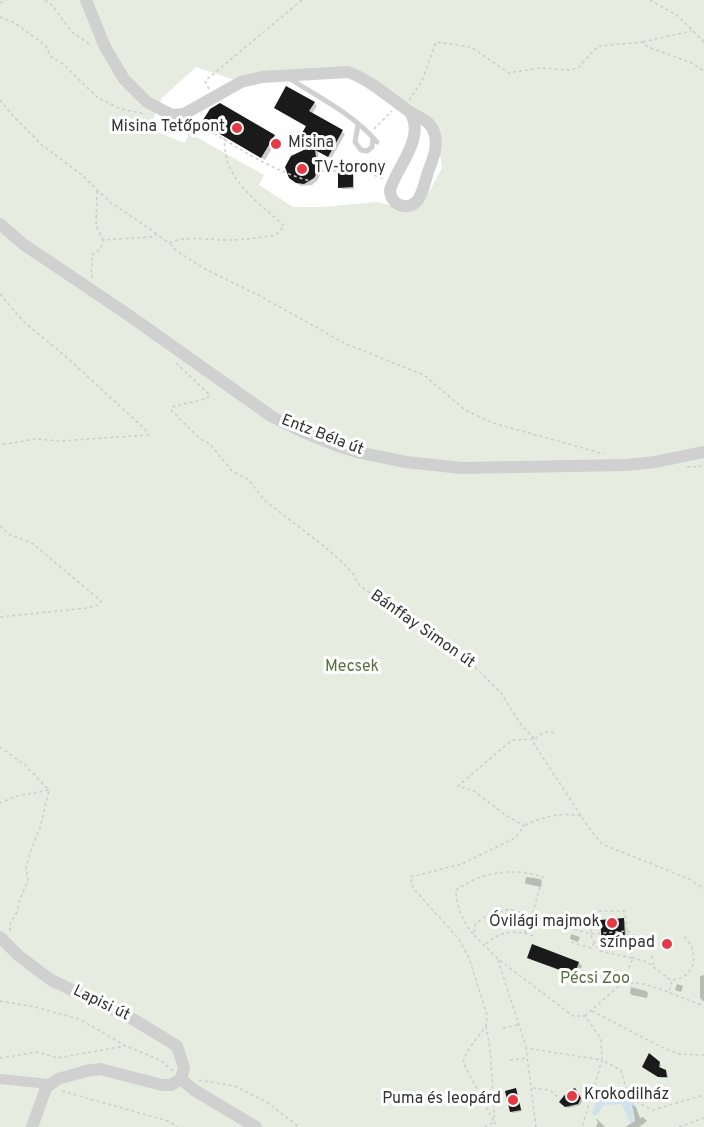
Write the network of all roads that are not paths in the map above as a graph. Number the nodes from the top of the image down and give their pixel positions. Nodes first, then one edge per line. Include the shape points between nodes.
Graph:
1 (86, 0) edge
2 (286, 76) junction
3 (407, 110) junction
4 (358, 125) junction
5 (370, 134) junction
6 (377, 142) dead end
7 (0, 224) edge
8 (704, 452) edge
9 (3, 940) edge
10 (181, 1078) junction
11 (0, 1079) edge
12 (47, 1086) junction
13 (32, 1127) edge
14 (256, 1127) edge

1 - 2 street via 105,47 132,88 172,115 196,107 241,82 262,76
2 - 3 street via 348,72 360,76
2 - 4 lane
3 - 3 street via 415,120 414,137 390,190 392,200 400,205 418,199 434,157 436,139 424,119
4 - 5 lane
4 - 5 lane via 355,142 361,150 372,147 374,140
5 - 6 lane
7 - 8 street, Entz Béla út via 23,244 271,416 357,452 462,468 626,465
9 - 10 street, Lapisi út via 51,980 131,1018 177,1046 184,1068
10 - 12 street via 171,1085 162,1085 100,1069
10 - 14 street
11 - 12 street
12 - 13 street

